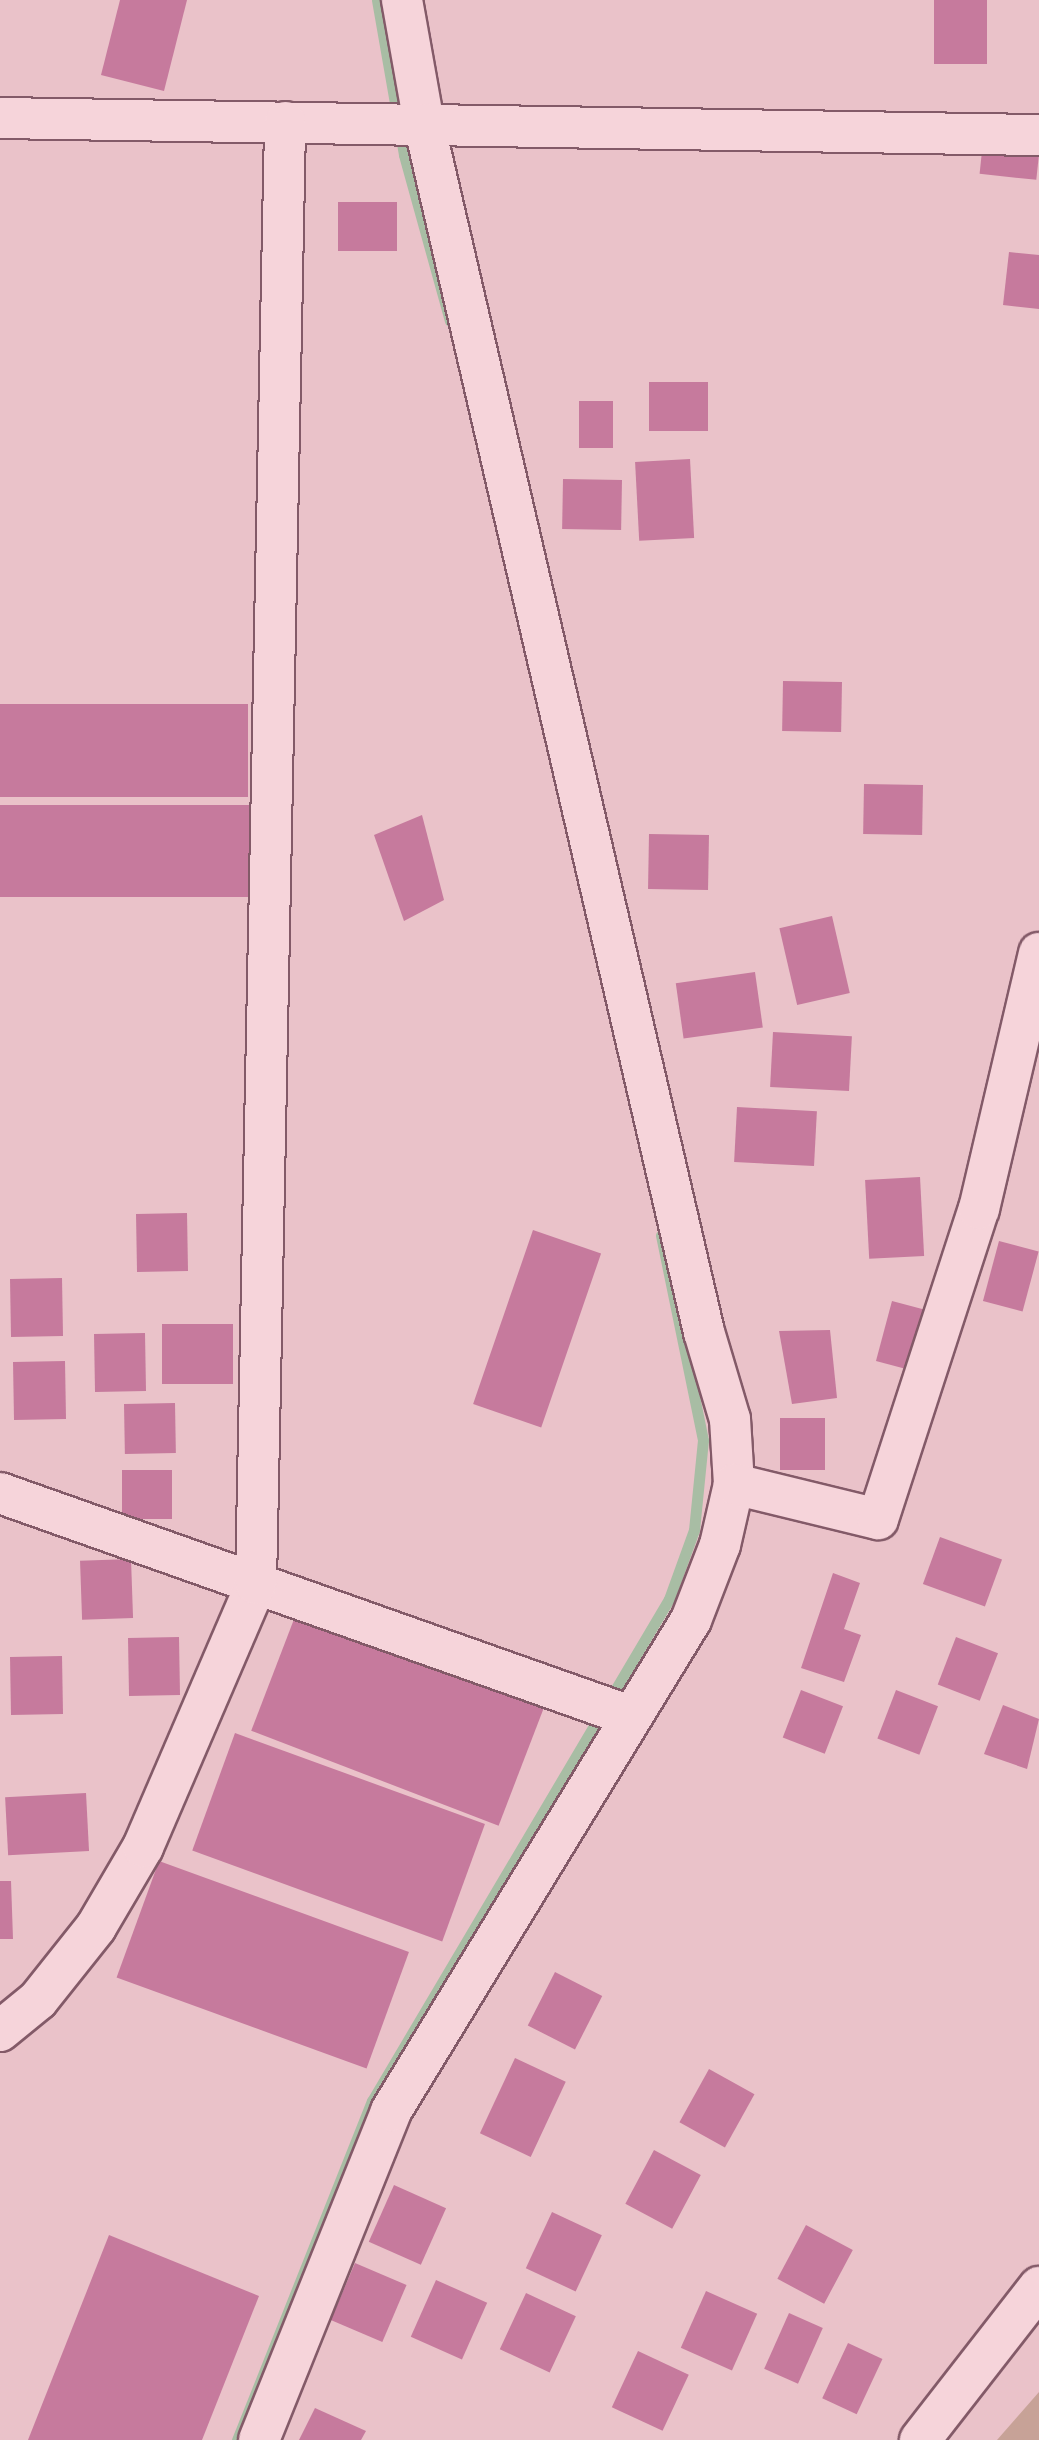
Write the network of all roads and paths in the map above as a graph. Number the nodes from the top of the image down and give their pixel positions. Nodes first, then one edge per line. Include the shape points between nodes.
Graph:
1 (402, 0) edge
2 (0, 118) edge
3 (285, 122) junction
4 (424, 124) junction
5 (1039, 135) edge
6 (1039, 952) edge
7 (734, 1484) junction
8 (0, 1493) edge
9 (256, 1584) junction
10 (630, 1716) junction
11 (0, 2031) edge
12 (1039, 2287) edge
13 (260, 2440) edge
14 (920, 2440) edge

1 - 4 street
2 - 3 street
3 - 4 street
3 - 9 street
4 - 5 street
4 - 7 street via 704,1332 730,1419
6 - 7 street via 978,1210 878,1519
7 - 10 street via 720,1545 691,1620
8 - 9 street
9 - 10 street
9 - 11 street via 143,1847 96,1927 38,2000
10 - 13 street via 390,2111
12 - 14 street

